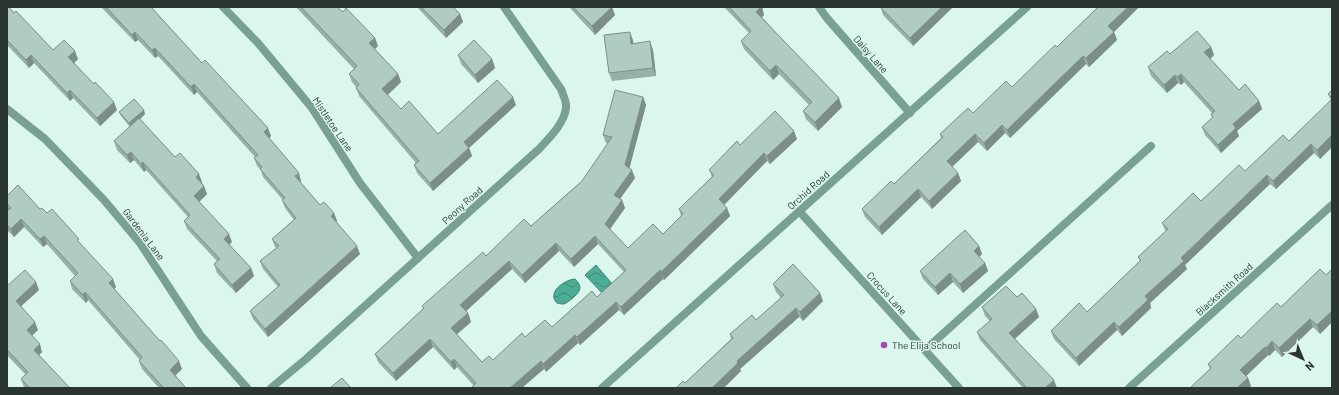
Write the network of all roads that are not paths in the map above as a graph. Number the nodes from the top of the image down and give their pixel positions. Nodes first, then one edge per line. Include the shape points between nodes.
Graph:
1 (223, 7) edge
2 (504, 7) edge
3 (819, 7) edge
4 (1027, 7) edge
5 (7, 108) edge
6 (910, 113) junction
7 (1151, 146) dead end
8 (1332, 205) edge
9 (800, 212) junction
10 (418, 258) junction
11 (925, 350) junction
12 (247, 388) edge
13 (272, 388) edge
14 (602, 388) edge
15 (959, 388) edge
16 (1129, 388) edge

1 - 10 street, Mistletoe Lane via 258,43 312,108 360,183
2 - 10 street, Peony Road via 561,89 566,108 562,119 539,149
3 - 6 street, Daisy Lane
4 - 6 street, Orchid Road
5 - 12 street, Gardenia Lane via 45,139 104,200 140,243 201,336
6 - 9 street, Orchid Road
7 - 11 street
8 - 16 street, Blacksmith Road
9 - 11 street, Crocus Lane
9 - 14 street, Orchid Road
10 - 13 street, Peony Road
11 - 15 street, Crocus Lane

